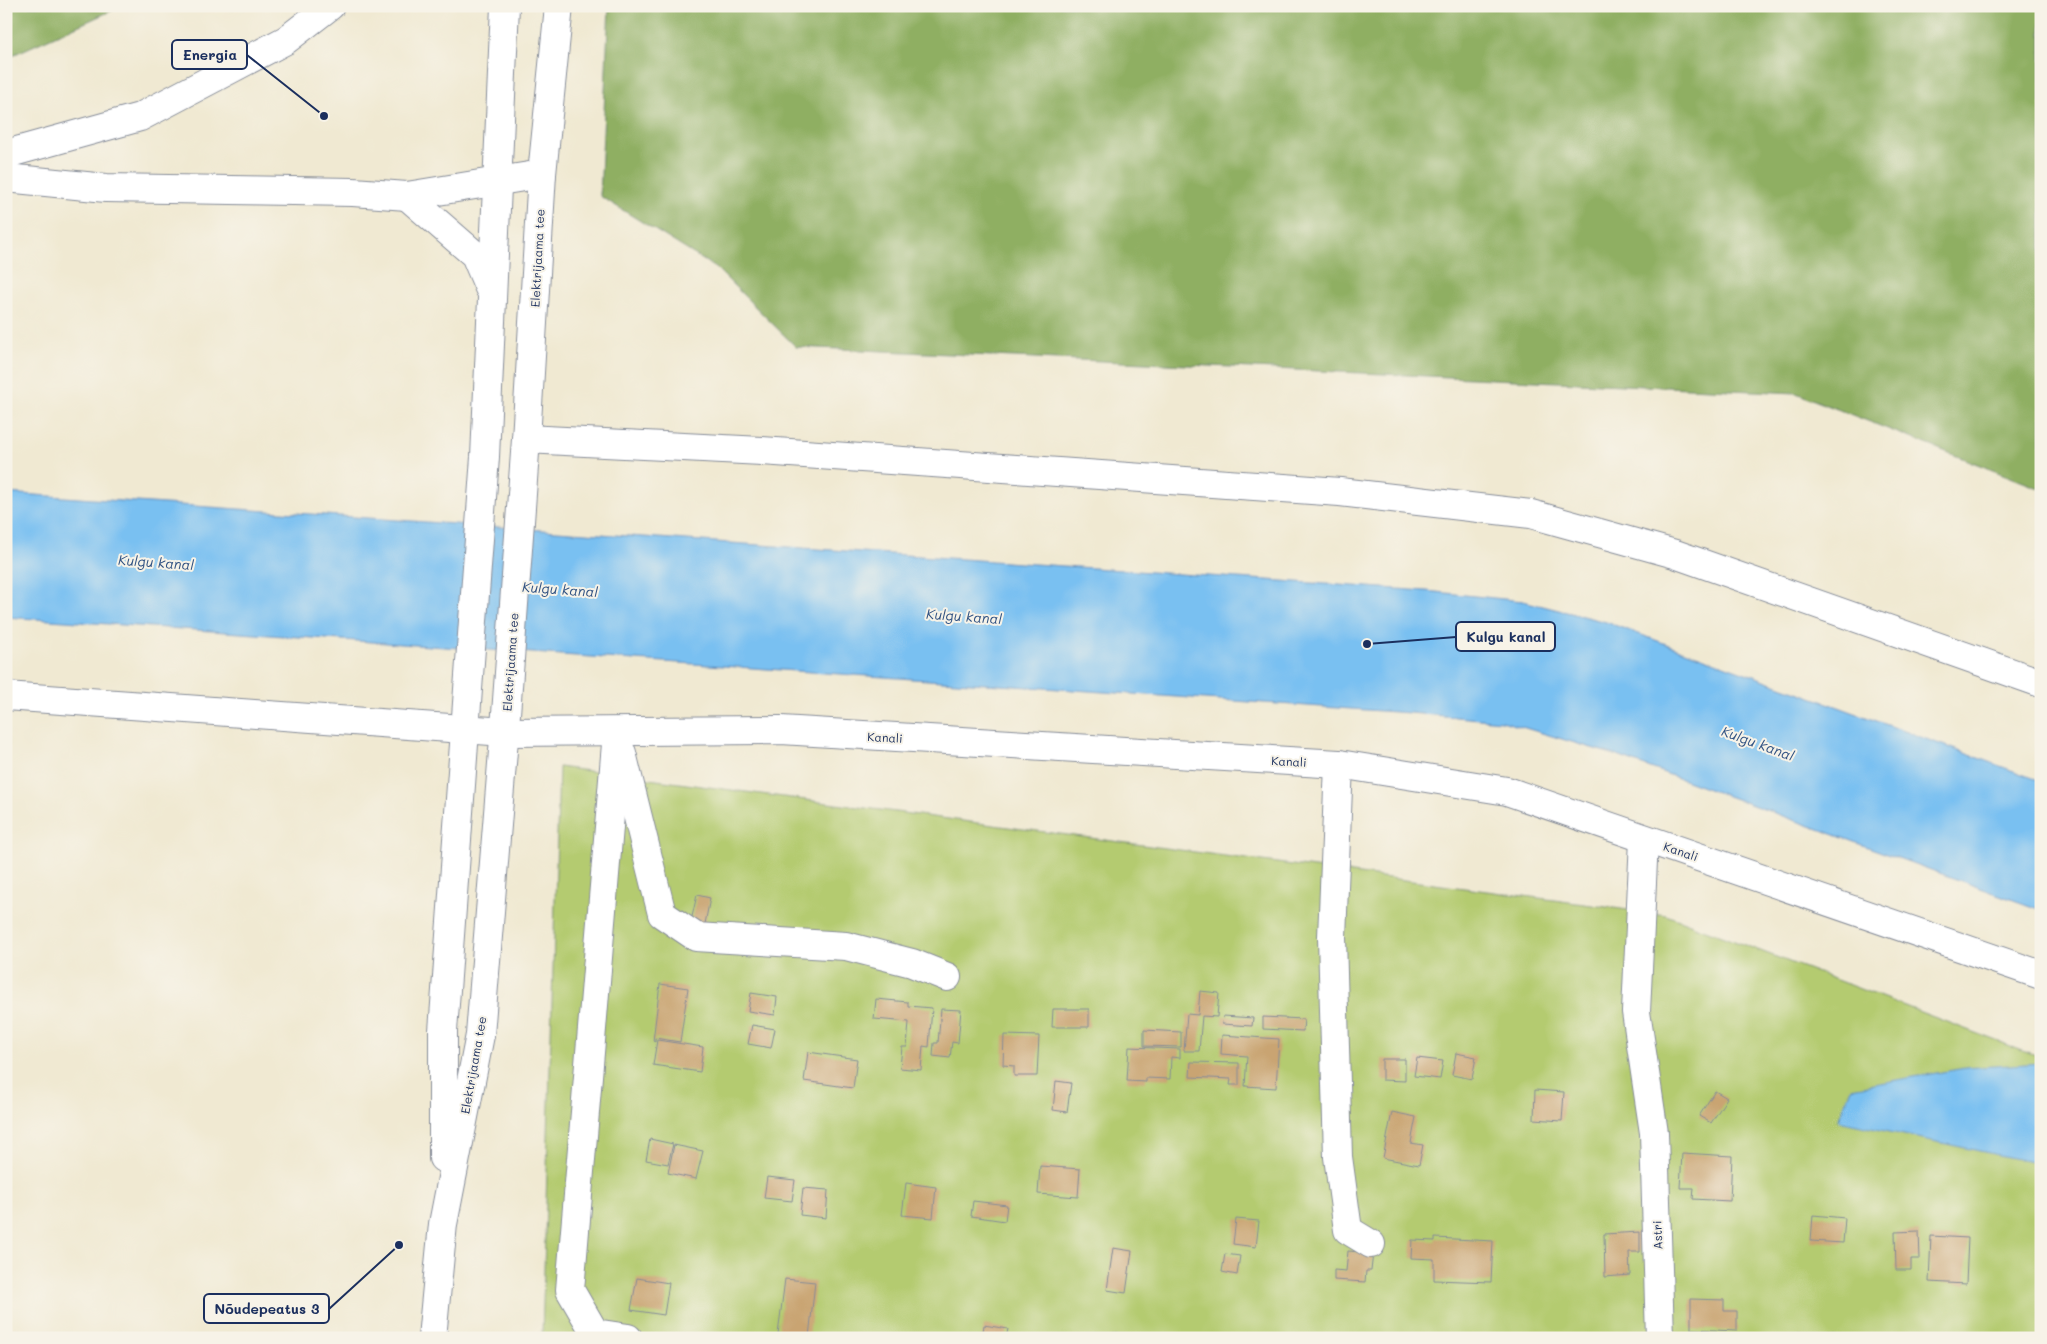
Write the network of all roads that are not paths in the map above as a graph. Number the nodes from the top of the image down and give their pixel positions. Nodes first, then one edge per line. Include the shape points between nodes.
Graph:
1 (330, 6) edge
2 (505, 6) edge
3 (558, 8) edge
4 (6, 154) edge
5 (542, 174) junction
6 (6, 178) edge
7 (498, 182) junction
8 (407, 196) junction
9 (492, 296) junction
10 (525, 450) junction
11 (2041, 683) edge
12 (6, 696) edge
13 (466, 720) junction
14 (506, 723) junction
15 (617, 732) junction
16 (1338, 764) junction
17 (1644, 839) junction
18 (2041, 975) edge
19 (947, 977) dead end
20 (443, 1224) junction
21 (1371, 1244) dead end
22 (432, 1338) edge
23 (628, 1338) edge
24 (1660, 1338) edge

1 - 4 street via 286,40 140,117
2 - 7 street, Elektrijaama tee
3 - 5 street, Elektrijaama tee
5 - 7 street
5 - 10 street, Elektrijaama tee
6 - 8 street via 106,188 353,192
7 - 8 street
7 - 9 street, Elektrijaama tee
8 - 9 street via 475,255
9 - 13 street, Elektrijaama tee via 485,457
10 - 11 street via 762,451 1340,492 1531,514 1675,554
10 - 14 street, Elektrijaama tee
12 - 13 street, Kanali
13 - 14 street, Kanali
13 - 20 street, Elektrijaama tee via 444,1031
14 - 15 street, Kanali
14 - 20 street, Elektrijaama tee via 480,1035
15 - 16 street, Kanali via 781,730
15 - 19 street via 662,914 696,937 846,946 912,963
15 - 23 street via 570,1290 595,1333
16 - 17 street, Kanali via 1507,791
16 - 21 street via 1332,937 1338,1157 1348,1230
17 - 18 street, Kanali
17 - 24 street, Astri via 1636,1012 1654,1133
20 - 22 street, Elektrijaama tee

